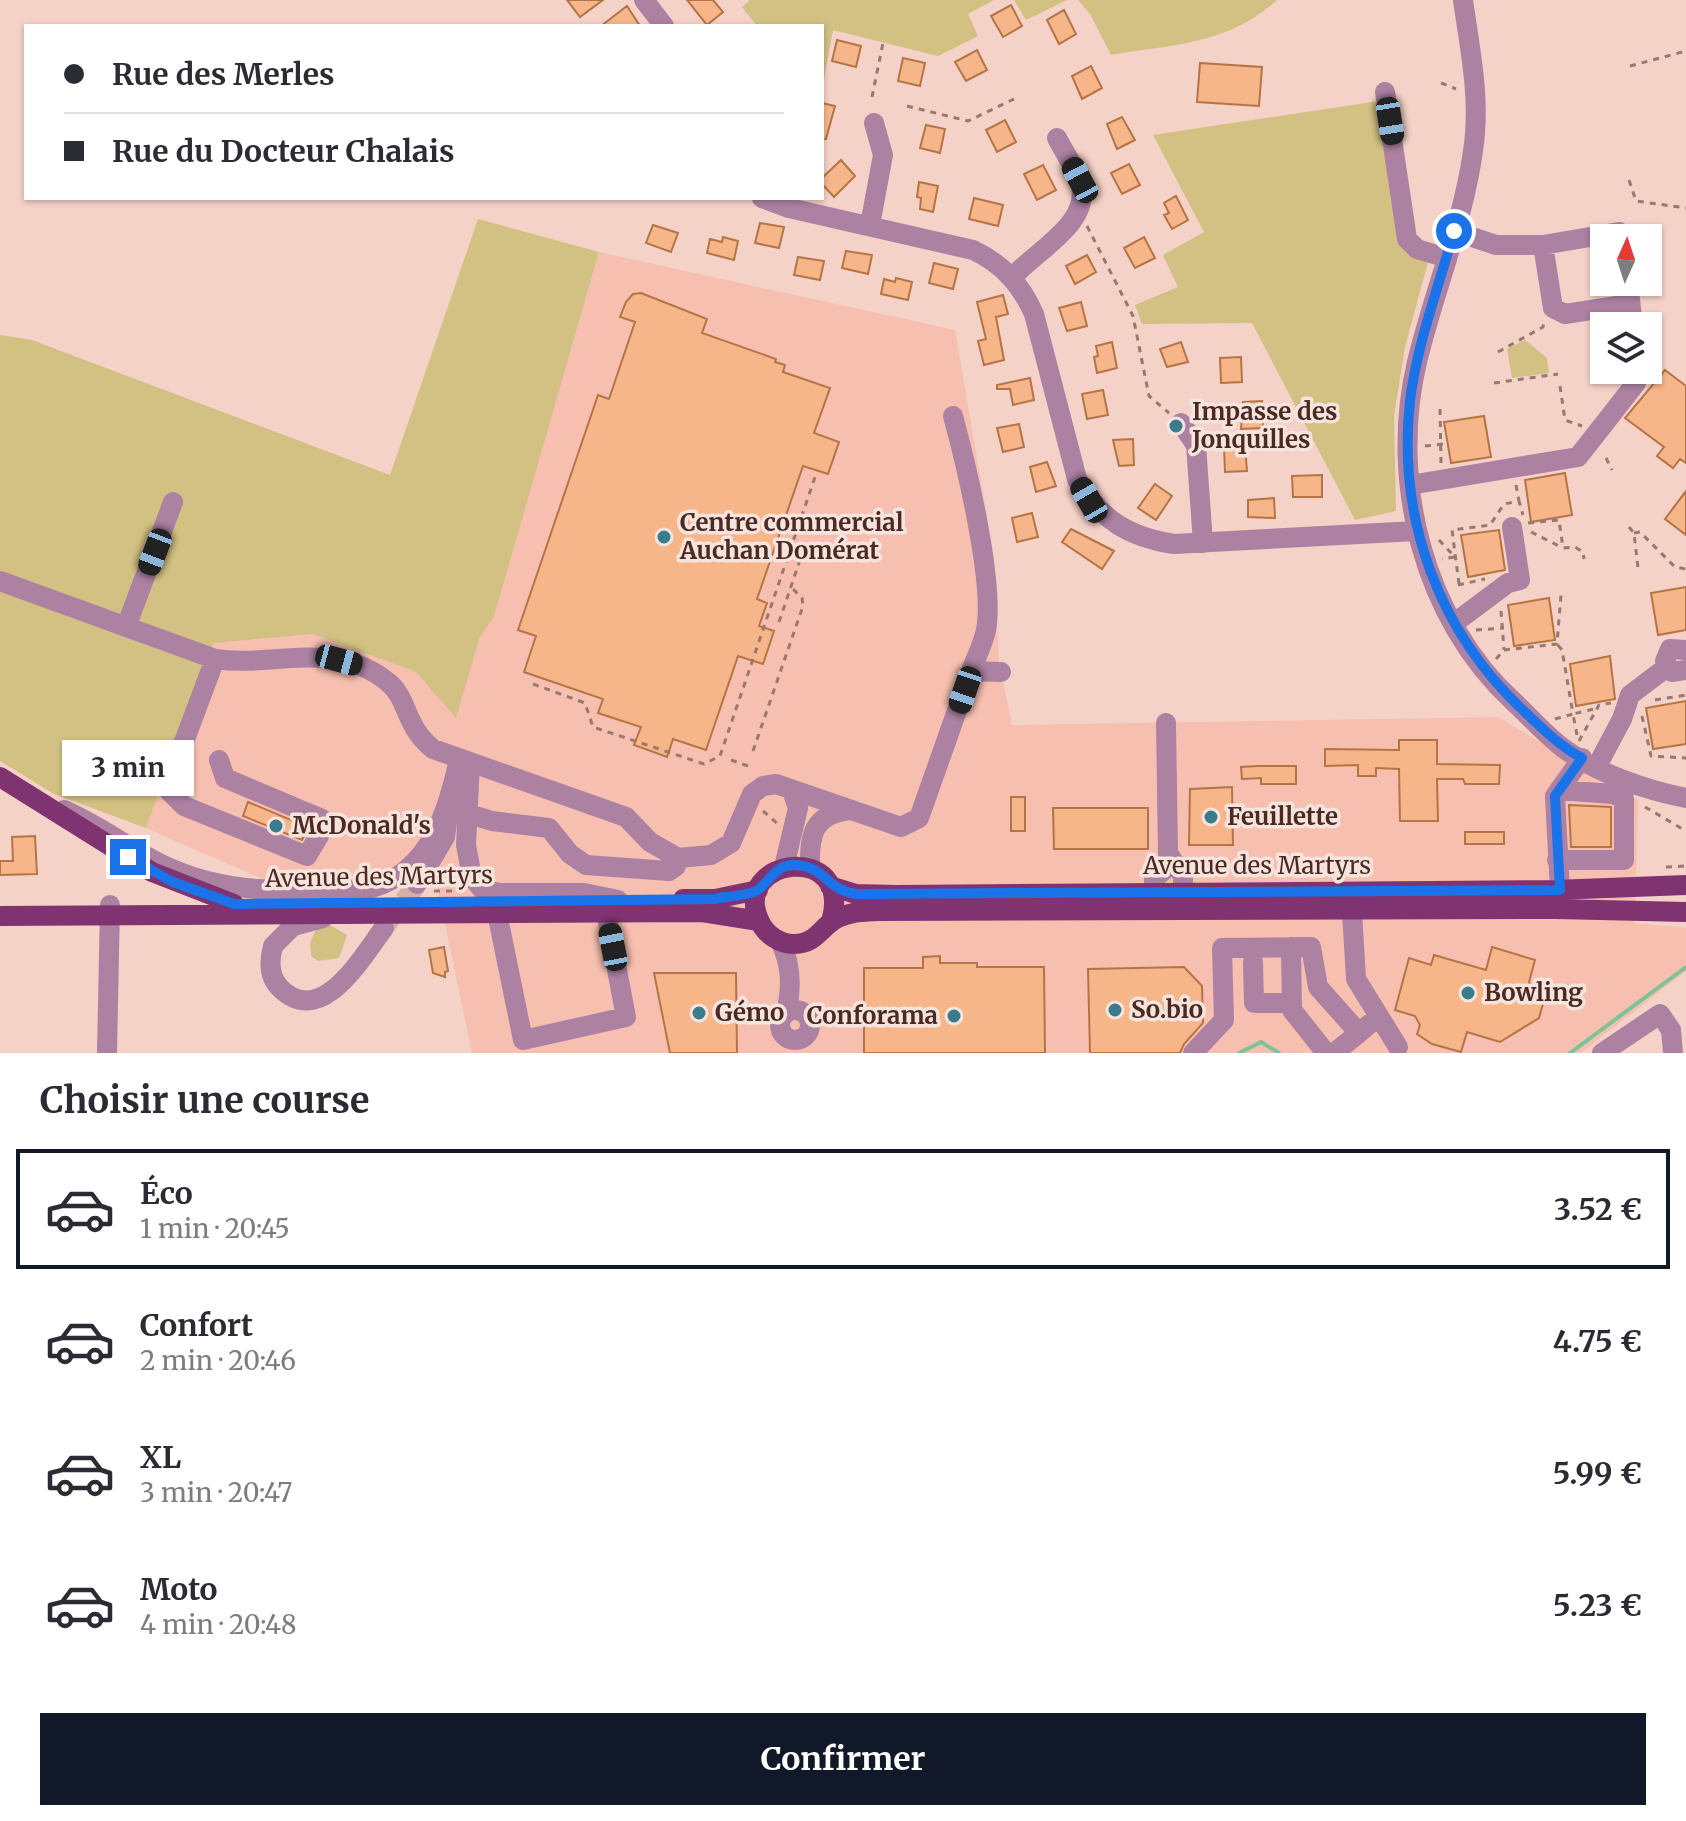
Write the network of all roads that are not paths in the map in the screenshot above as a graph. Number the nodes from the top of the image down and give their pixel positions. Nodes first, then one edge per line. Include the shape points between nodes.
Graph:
1 (644, 0) edge
2 (1463, 0) edge
3 (662, 24) edge
4 (1385, 92) dead end
5 (874, 123) dead end
6 (1057, 138) dead end
7 (767, 200) edge
8 (870, 225) junction
9 (1454, 231) junction
10 (1590, 237) edge
11 (1543, 245) junction
12 (1447, 258) junction
13 (1012, 278) junction
14 (1629, 296) edge
15 (1630, 304) junction
16 (1631, 312) edge
17 (1635, 384) edge
18 (953, 416) dead end
19 (1181, 423) road end
20 (1410, 485) junction
21 (173, 502) dead end
22 (1519, 525) road end
23 (1426, 533) junction
24 (1203, 543) junction
25 (0, 581) edge
26 (126, 627) junction
27 (1462, 627) junction
28 (1686, 650) edge
29 (215, 659) junction
30 (1677, 669) edge
31 (971, 671) junction
32 (1001, 672) dead end
33 (1166, 723) dead end
34 (219, 760) dead end
35 (465, 761) junction
36 (1590, 762) junction
37 (0, 777) edge
38 (1559, 790) junction
39 (792, 791) junction
40 (33, 798) junction
41 (1686, 798) edge
42 (850, 810) junction
43 (459, 811) junction
44 (492, 821) junction
45 (467, 839) junction
46 (678, 858) junction
47 (1557, 860) junction
48 (1174, 862) junction
49 (784, 867) junction
50 (810, 868) junction
51 (1686, 885) edge
52 (830, 886) junction
53 (424, 887) tunnel mouth
54 (758, 890) junction
55 (1560, 890) junction
56 (1183, 892) junction
57 (1154, 893) junction
58 (1351, 902) junction
59 (234, 904) junction
60 (0, 905) edge
61 (612, 906) junction
62 (1097, 909) junction
63 (110, 910) junction
64 (1686, 912) edge
65 (497, 913) junction
66 (356, 914) junction
67 (0, 916) edge
68 (759, 921) junction
69 (831, 922) junction
70 (384, 928) tunnel mouth
71 (812, 940) junction
72 (780, 941) junction
73 (1291, 947) junction
74 (1253, 962) dead end
75 (1292, 1003) junction
76 (1379, 1016) junction
77 (1359, 1033) junction
78 (1398, 1047) dead end
79 (107, 1053) edge
80 (1193, 1053) edge
81 (1326, 1053) edge
82 (1334, 1053) edge
83 (1602, 1053) edge
84 (1673, 1053) edge

1 - 3 street
2 - 9 street via 1477,112 1474,150
4 - 12 street via 1407,239 1417,249
5 - 8 street via 883,155
6 - 13 street via 1080,180 1083,196 1077,216
7 - 8 street
8 - 13 street via 973,250
9 - 11 street via 1496,245
9 - 12 street
10 - 11 street
11 - 15 street via 1553,308 1565,314
12 - 20 street via 1410,398
13 - 24 street via 1034,314 1077,479 1089,500 1122,530 1174,544
14 - 15 street
15 - 16 street
17 - 20 street via 1578,457
18 - 31 street via 988,608
19 - 24 street via 1196,445
20 - 23 street
21 - 26 street
22 - 27 street via 1520,580 1508,583
23 - 24 street
23 - 27 street via 1441,604
25 - 26 street
26 - 29 street
27 - 36 street via 1564,748
28 - 30 street via 1670,649 1665,657
29 - 34 street via 169,782 174,800 307,856 322,819 225,778
29 - 35 street via 243,663 322,655 356,665 390,684 417,737
30 - 36 street via 1630,695 1622,719
31 - 32 street
31 - 42 street via 919,818 901,827
33 - 48 street via 1168,853
35 - 43 street
35 - 46 street via 626,817 650,842
36 - 38 street
36 - 41 street
37 - 40 main road
38 - 47 street
38 - 47 street via 1624,799 1624,860
39 - 42 street
39 - 46 street via 776,784 756,789 731,843 711,855
39 - 49 street via 798,808
40 - 43 street via 89,821 138,852 201,881 263,890 388,884
40 - 59 main road via 152,872
42 - 50 street via 821,818 813,828
43 - 44 street
43 - 45 street
43 - 53 street
44 - 45 street via 479,824
44 - 46 street via 549,828 586,865 669,871
45 - 61 street via 472,877 482,889 584,893
47 - 55 street
48 - 56 street via 1183,876
48 - 57 street via 1154,879
49 - 50 main road
49 - 54 main road
50 - 52 main road
51 - 55 main road, Avenue des Martyrs
52 - 57 main road, Avenue des Martyrs via 856,894
52 - 69 main road
54 - 61 main road, Avenue des Martyrs via 715,899
54 - 68 main road
55 - 58 main road, Avenue des Martyrs
56 - 57 main road, Avenue des Martyrs
56 - 58 main road, Avenue des Martyrs
57 - 62 street
58 - 62 main road, Avenue des Martyrs
58 - 64 main road, Avenue des Martyrs
58 - 76 street via 1356,979
59 - 61 main road, Avenue des Martyrs
59 - 63 main road, Avenue des Martyrs
60 - 63 main road, Avenue des Martyrs
61 - 65 main road, Avenue des Martyrs
61 - 65 street via 626,1017 523,1040
61 - 68 main road, Avenue des Martyrs
62 - 69 main road, Avenue des Martyrs via 876,911 842,915
63 - 66 main road, Avenue des Martyrs
63 - 67 main road, Avenue des Martyrs
63 - 79 street
65 - 66 main road, Avenue des Martyrs
66 - 70 street via 306,921 277,939 270,967 282,990 306,999 330,993
68 - 72 main road
69 - 71 main road
71 - 72 main road
71 - 72 street via 798,965 792,1012 788,957
73 - 75 street
73 - 77 street via 1311,947 1318,987
73 - 80 street via 1222,948 1224,1020
74 - 75 street via 1254,1003
75 - 81 street
76 - 77 street
76 - 78 street
77 - 82 street
83 - 84 street via 1660,1014 1671,1030

